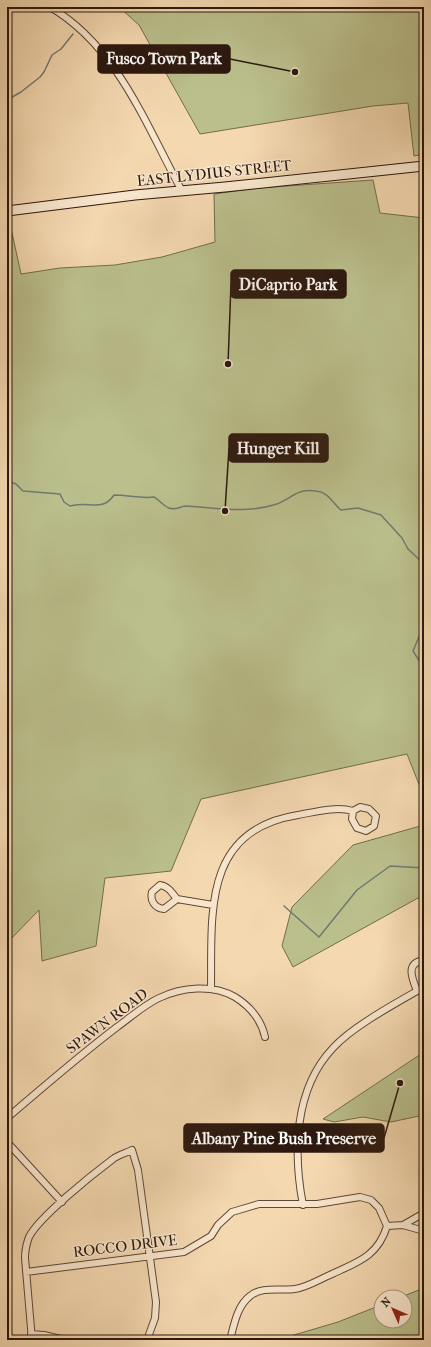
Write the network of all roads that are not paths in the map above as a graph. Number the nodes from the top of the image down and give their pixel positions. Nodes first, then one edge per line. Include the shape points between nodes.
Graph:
1 (50, 7) edge
2 (424, 166) edge
3 (182, 190) junction
4 (7, 211) edge
5 (353, 811) dead end
6 (177, 899) dead end
7 (213, 905) junction
8 (424, 960) edge
9 (424, 987) edge
10 (211, 989) junction
11 (417, 991) junction
12 (265, 1037) dead end
13 (7, 1118) edge
14 (7, 1142) edge
15 (62, 1202) junction
16 (303, 1205) junction
17 (424, 1214) edge
18 (403, 1225) junction
19 (387, 1226) junction
20 (424, 1231) edge
21 (150, 1256) junction
22 (26, 1272) junction
23 (32, 1337) edge
24 (64, 1340) edge
25 (147, 1340) edge
26 (230, 1340) edge

1 - 3 street via 87,34 107,57 127,88
2 - 3 street, EAST LYDIUS STREET
3 - 4 street, EAST LYDIUS STREET
5 - 7 street via 339,809 279,819 252,833 231,852 223,866 217,881
6 - 7 street
7 - 10 street
8 - 11 street via 417,961 411,974
9 - 11 street
10 - 12 street, SPAWN ROAD via 232,995 249,1007 257,1017
10 - 13 street, SPAWN ROAD via 169,994 149,1004 99,1040
11 - 16 street via 332,1048 312,1081 305,1097 298,1133 299,1184
14 - 15 street
15 - 21 street via 114,1158 132,1150 138,1170
15 - 22 street via 42,1220 30,1237 25,1249
16 - 19 street, ROCCO DRIVE via 360,1197 371,1200 379,1208
16 - 21 street, ROCCO DRIVE via 273,1202 244,1208 232,1212 211,1236 184,1252
17 - 18 street
18 - 19 street
18 - 20 street
19 - 26 street via 377,1247 358,1262 295,1289 271,1290 251,1295 239,1309
21 - 22 street, ROCCO DRIVE
21 - 25 street via 156,1311
22 - 23 street
23 - 24 street via 44,1335

